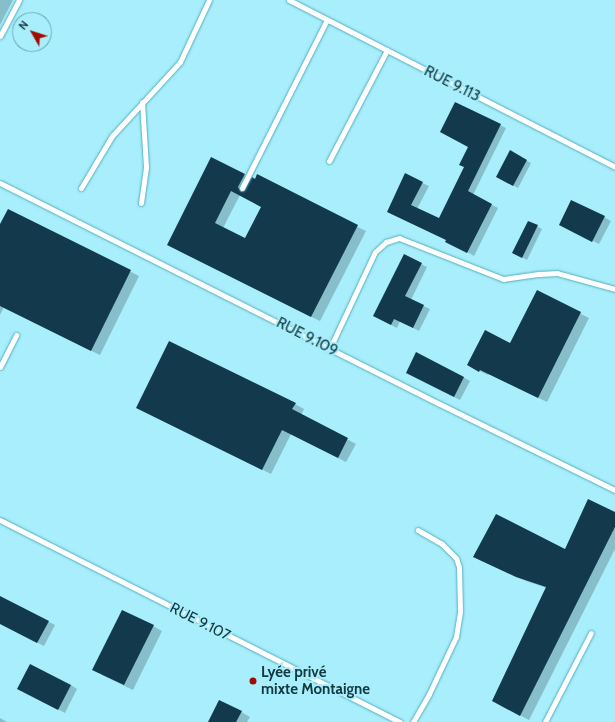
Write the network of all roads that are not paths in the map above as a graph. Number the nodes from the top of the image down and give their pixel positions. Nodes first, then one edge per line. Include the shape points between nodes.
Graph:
1 (19, 0) edge
2 (210, 0) edge
3 (289, 0) edge
4 (327, 20) junction
5 (0, 36) edge
6 (387, 50) junction
7 (142, 102) junction
8 (329, 160) dead end
9 (615, 167) edge
10 (0, 183) edge
11 (81, 188) dead end
12 (242, 188) dead end
13 (141, 202) dead end
14 (615, 289) edge
15 (16, 335) dead end
16 (330, 348) junction
17 (0, 367) edge
18 (615, 490) edge
19 (0, 520) edge
20 (418, 530) dead end
21 (591, 633) dead end
22 (400, 722) edge
23 (413, 722) edge
24 (545, 722) edge

1 - 5 lane
2 - 7 lane via 180,62
3 - 4 lane, RUE 9.113
4 - 6 lane, RUE 9.113
4 - 12 lane
6 - 8 lane
6 - 9 lane, RUE 9.113
7 - 11 lane via 112,136
7 - 13 lane via 146,167
10 - 16 lane, RUE 9.109
14 - 16 lane via 557,273 503,279 399,238 386,242 375,252
15 - 17 lane
16 - 18 lane, RUE 9.109
19 - 22 lane, RUE 9.107
20 - 23 lane via 442,544 456,558 459,567 460,612 456,637
21 - 24 lane

